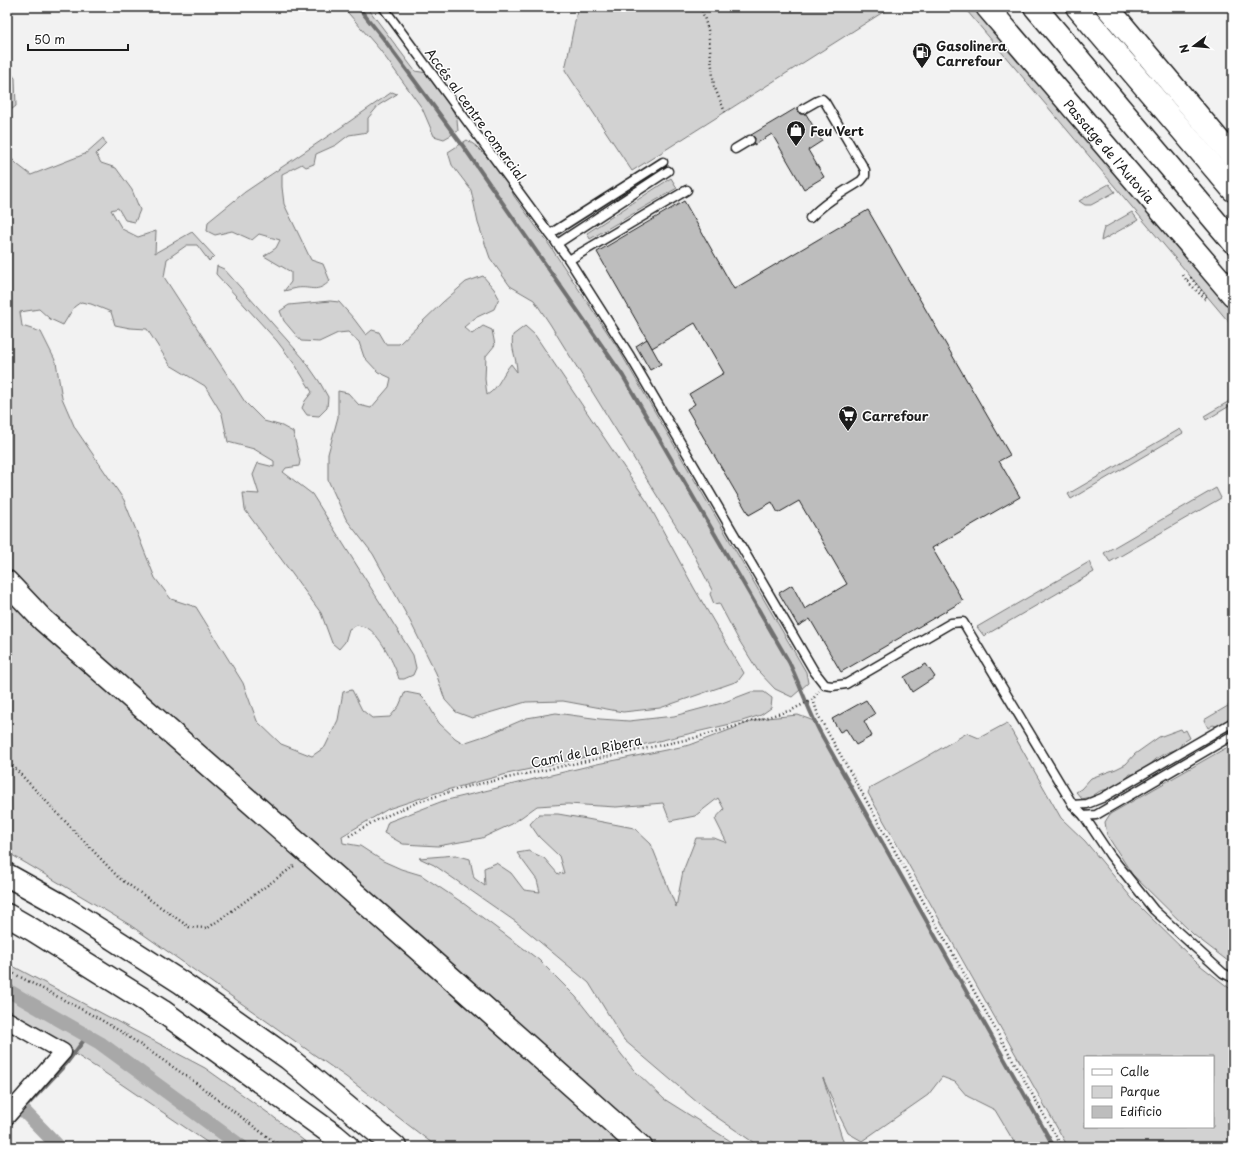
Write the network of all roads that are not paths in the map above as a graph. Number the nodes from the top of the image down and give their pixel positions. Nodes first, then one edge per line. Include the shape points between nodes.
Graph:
1 (383, 7) edge
2 (987, 7) edge
3 (1034, 7) edge
4 (1077, 7) edge
5 (1107, 7) edge
6 (803, 109) dead end
7 (750, 140) dead end
8 (735, 149) dead end
9 (1233, 157) edge
10 (663, 162) dead end
11 (668, 171) dead end
12 (687, 190) dead end
13 (1233, 190) edge
14 (810, 218) dead end
15 (550, 234) junction
16 (1233, 242) edge
17 (557, 244) junction
18 (568, 260) junction
19 (1233, 295) edge
20 (7, 582) edge
21 (1233, 722) edge
22 (1233, 735) edge
23 (1073, 805) junction
24 (1084, 816) junction
25 (7, 875) edge
26 (7, 915) edge
27 (1233, 978) edge
28 (7, 1020) edge
29 (7, 1116) edge
30 (343, 1143) edge
31 (395, 1147) edge
32 (641, 1147) edge

1 - 15 lane, Accés al centre comercial
2 - 19 main road, Passatge de l'Autovia
3 - 16 main road
4 - 13 main road
5 - 9 main road
6 - 14 lane via 822,99 865,170 865,176 861,181 831,200
7 - 8 lane
10 - 15 lane
11 - 17 lane
12 - 18 lane
15 - 17 lane, Accés al centre comercial
17 - 18 lane, Accés al centre comercial
18 - 23 lane, Accés al centre comercial via 630,356 824,684 846,684 951,623 963,622
20 - 32 main road via 43,620
21 - 23 lane via 1102,798 1087,804
22 - 24 lane via 1096,815
23 - 24 lane
24 - 27 lane via 1110,855 1154,910 1224,973
25 - 31 main road via 59,904 188,988 288,1058
26 - 30 main road via 162,1010
28 - 29 street via 63,1052

